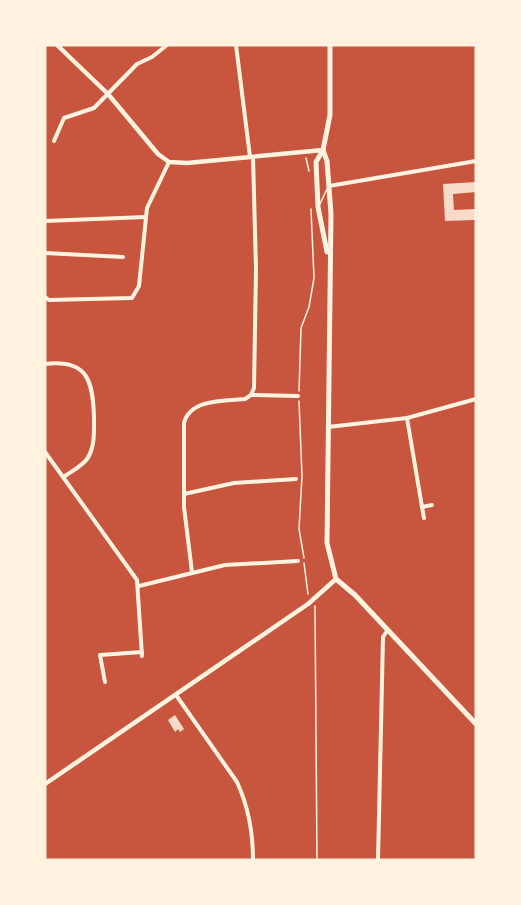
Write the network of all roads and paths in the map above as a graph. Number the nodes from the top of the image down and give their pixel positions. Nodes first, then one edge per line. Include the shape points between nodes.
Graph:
1 (57, 45) edge
2 (167, 45) edge
3 (236, 45) edge
4 (330, 45) edge
5 (108, 94) junction
6 (54, 141) dead end
7 (323, 150) junction
8 (305, 151) junction
9 (251, 157) junction
10 (476, 161) edge
11 (170, 162) junction
12 (310, 175) dead end
13 (329, 186) junction
14 (311, 207) dead end
15 (318, 207) junction
16 (146, 218) junction
17 (45, 221) edge
18 (45, 253) edge
19 (123, 257) dead end
20 (329, 266) junction
21 (45, 297) edge
22 (45, 364) edge
23 (251, 395) junction
24 (298, 396) junction
25 (476, 399) edge
26 (406, 418) junction
27 (328, 427) junction
28 (45, 452) edge
29 (65, 476) junction
30 (296, 479) dead end
31 (184, 494) junction
32 (432, 505) dead end
33 (422, 507) junction
34 (424, 518) dead end
35 (298, 561) dead end
36 (192, 572) junction
37 (336, 579) junction
38 (139, 586) junction
39 (313, 600) junction
40 (387, 631) junction
41 (105, 682) dead end
42 (176, 694) junction
43 (476, 724) edge
44 (45, 784) edge
45 (253, 860) edge
46 (317, 860) edge
47 (378, 860) edge

1 - 5 street
2 - 5 street via 137,64
3 - 9 street
4 - 7 main road via 330,115
5 - 6 street via 94,108 64,118
5 - 11 street via 158,154
7 - 8 street
7 - 13 main road
7 - 15 main road via 316,162
8 - 9 street
8 - 12 path
9 - 11 street via 187,164
9 - 23 street via 256,268
10 - 13 street
11 - 16 street via 149,202
13 - 15 lane
13 - 20 main road
14 - 24 path via 314,278 301,328
15 - 20 main road
16 - 17 street
16 - 21 street via 139,286 132,298
18 - 19 street
20 - 27 main road
22 - 29 street via 70,364 81,370 93,392 91,450 87,459
23 - 24 street
23 - 31 street via 202,405 187,414
24 - 39 path via 303,476 299,529 308,593
25 - 26 street
26 - 27 street
26 - 33 street
27 - 37 main road via 327,543
28 - 29 street
29 - 38 street
30 - 31 street via 234,483
31 - 36 street
32 - 33 street
33 - 34 street
35 - 36 street via 233,564
36 - 38 street
37 - 39 street
37 - 40 main road
38 - 41 street via 142,654 100,655
39 - 42 street
39 - 46 path
40 - 43 main road
40 - 47 street via 383,637
42 - 44 street
42 - 45 street via 237,782 253,831

